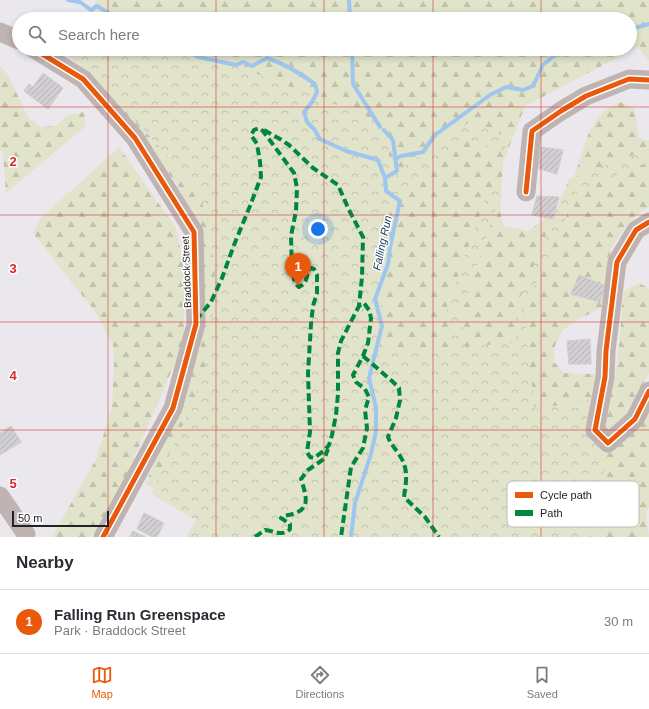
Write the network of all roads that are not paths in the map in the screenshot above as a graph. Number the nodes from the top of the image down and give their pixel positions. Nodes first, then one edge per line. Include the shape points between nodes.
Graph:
1 (0, 32) edge
2 (12, 37) edge
3 (45, 56) edge
4 (649, 80) edge
5 (526, 192) dead end
6 (649, 222) edge
7 (649, 391) edge
8 (0, 496) edge
9 (26, 534) dead end
10 (104, 537) edge

1 - 2 street
3 - 10 street, Braddock Street via 83,79 135,138 194,232 196,324 173,408
4 - 5 street via 629,79 586,96 532,131
6 - 7 street via 636,230 616,262 605,377 595,430 608,443 636,419
8 - 9 street

